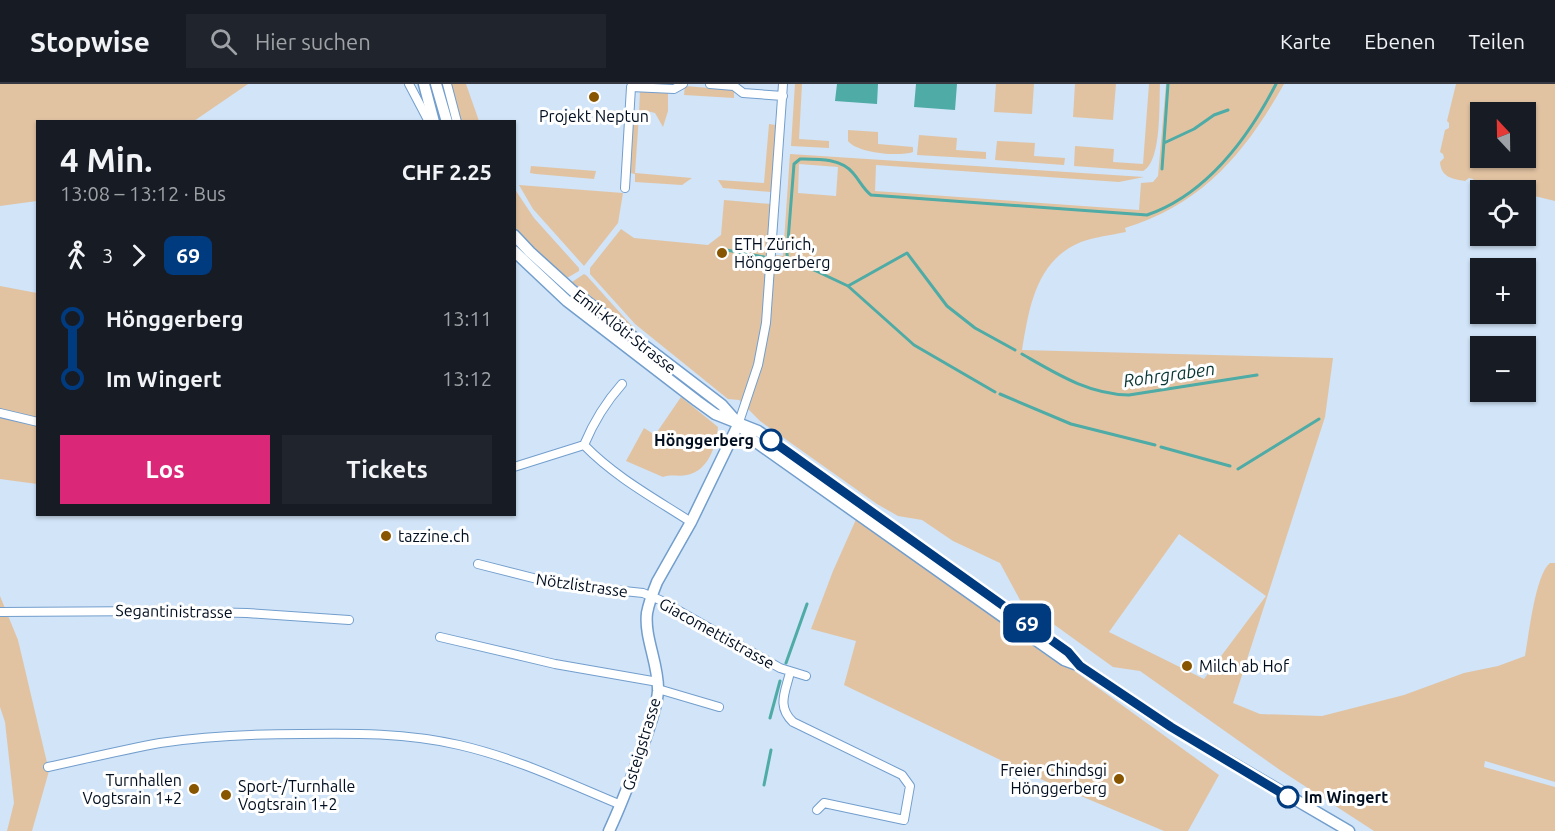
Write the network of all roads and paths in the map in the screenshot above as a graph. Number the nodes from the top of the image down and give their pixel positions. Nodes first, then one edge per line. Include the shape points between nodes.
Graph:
1 (409, 84) edge
2 (424, 84) edge
3 (436, 84) edge
4 (447, 84) edge
5 (682, 84) edge
6 (710, 84) edge
7 (783, 84) edge
8 (630, 86) edge
9 (783, 96) junction
10 (428, 120) edge
11 (433, 120) edge
12 (446, 120) edge
13 (456, 120) edge
14 (625, 188) dead end
15 (516, 237) edge
16 (516, 253) edge
17 (622, 384) dead end
18 (0, 413) edge
19 (36, 422) edge
20 (738, 425) junction
21 (584, 445) junction
22 (516, 466) edge
23 (692, 522) junction
24 (478, 564) dead end
25 (651, 597) junction
26 (0, 612) edge
27 (349, 620) dead end
28 (440, 637) dead end
29 (790, 672) junction
30 (806, 676) dead end
31 (658, 686) junction
32 (719, 707) dead end
33 (48, 767) dead end
34 (621, 805) junction
35 (817, 810) dead end
36 (609, 831) edge
37 (1349, 831) edge

1 - 10 street
2 - 11 street
3 - 12 street
4 - 13 street
5 - 8 street via 674,90
6 - 9 street via 734,86 743,93
7 - 9 street
8 - 14 street
9 - 20 street via 766,323 758,365
15 - 20 street, Emil-Klöti-Strasse via 573,291 722,405
16 - 20 street, Emil-Klöti-Strasse via 638,357 712,411
17 - 21 street via 601,408
18 - 19 street
20 - 23 street, Gsteigstrasse
20 - 37 street, Emil-Klöti-Strasse via 753,440 1064,660 1080,666 1171,727
21 - 22 street
21 - 23 street via 626,480
23 - 25 street, Gsteigstrasse
24 - 25 street, Nötzlistrasse via 557,585
25 - 29 street, Giacomettistrasse
25 - 31 street, Gsteigstrasse via 647,614
26 - 27 street, Segantinistrasse via 181,611
28 - 31 street
29 - 30 street
29 - 35 street, Giacomettistrasse via 782,701 792,722 902,775 910,786 904,820 824,803
31 - 32 street
31 - 34 street, Gsteigstrasse via 650,725
33 - 34 street via 196,738 257,734 382,735 459,745 493,754
34 - 36 street, Gsteigstrasse

